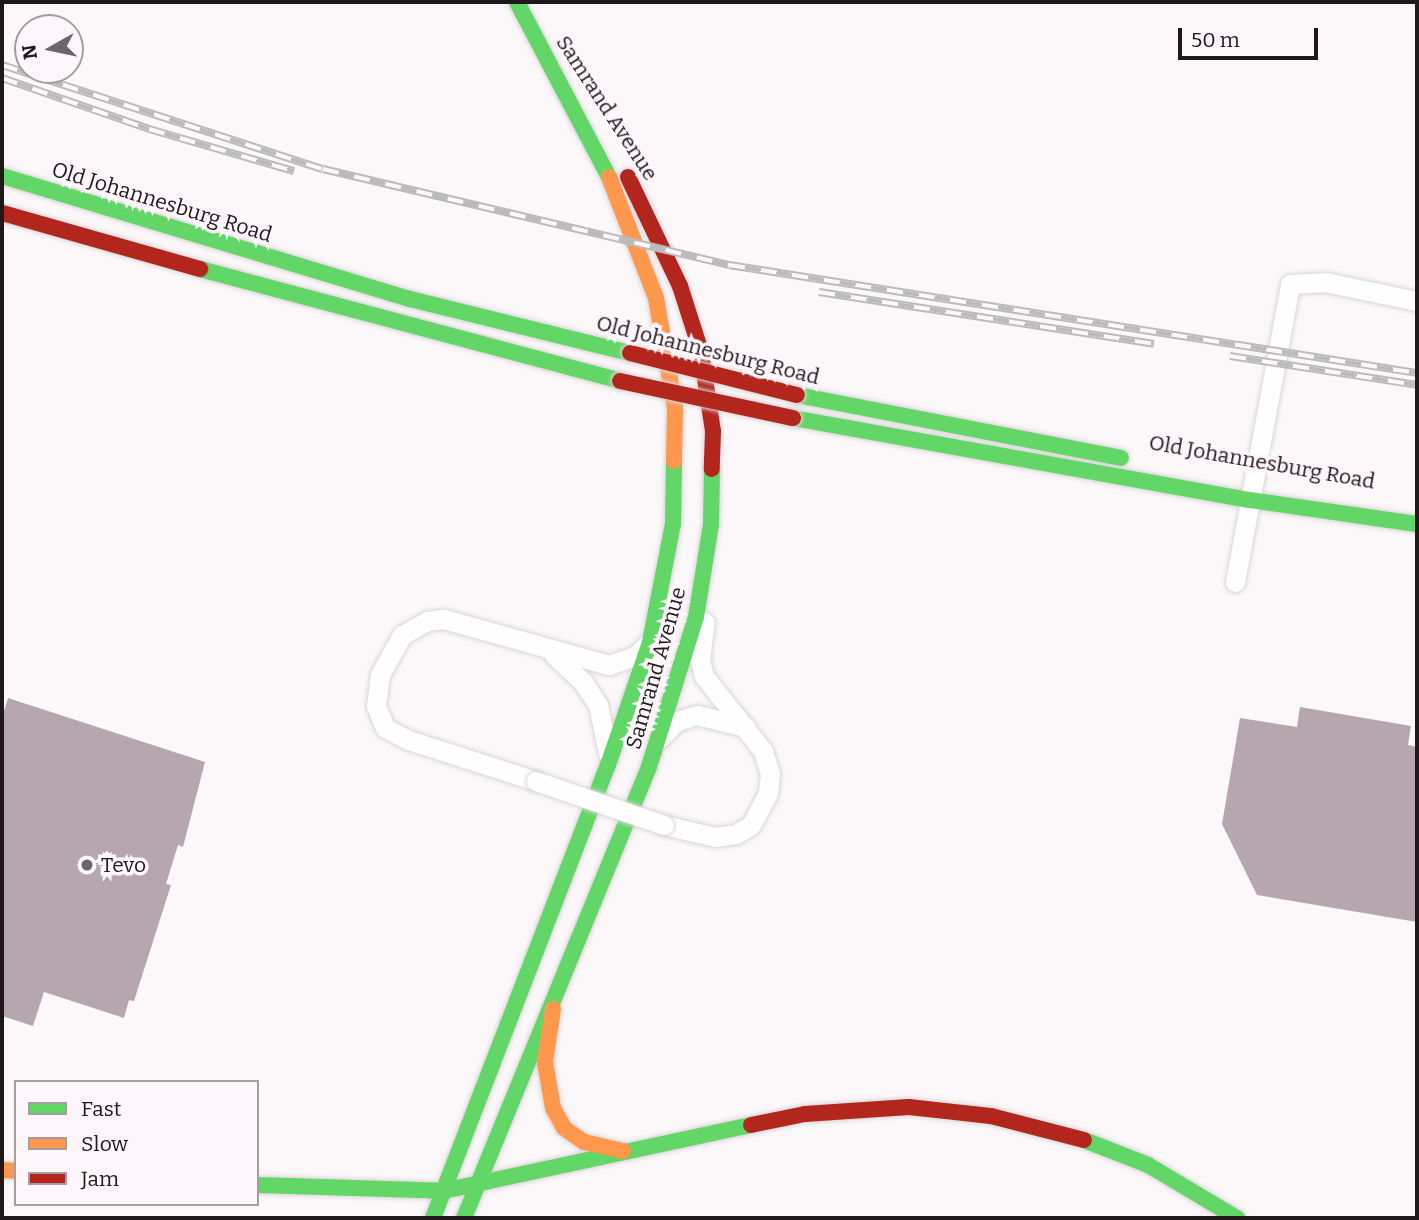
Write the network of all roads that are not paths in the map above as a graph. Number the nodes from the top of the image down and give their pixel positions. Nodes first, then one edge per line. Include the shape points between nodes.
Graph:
1 (516, 2) edge
2 (538, 39) junction
3 (2, 176) edge
4 (2, 213) edge
5 (1417, 301) edge
6 (1132, 460) dead end
7 (1186, 470) dead end
8 (1252, 492) junction
9 (1417, 509) edge
10 (711, 524) junction
11 (1417, 524) edge
12 (1235, 582) dead end
13 (650, 642) junction
14 (548, 649) junction
15 (747, 728) junction
16 (657, 740) junction
17 (608, 765) junction
18 (553, 1009) junction
19 (642, 1150) junction
20 (259, 1185) edge
21 (476, 1186) junction
22 (443, 1191) junction
23 (433, 1218) edge
24 (464, 1218) edge
25 (1237, 1218) edge

1 - 2 main road
2 - 10 main road, Samrand Avenue via 615,153 680,286 701,352 712,416
2 - 13 main road, Samrand Avenue via 633,230 656,298 668,356 677,453 673,524
3 - 6 main road, Old Johannesburg Road, bridge via 410,299 797,395
4 - 8 main road, Old Johannesburg Road, bridge via 382,321 620,381 793,418
5 - 8 street via 1325,282 1290,284
7 - 8 main road, Old Johannesburg Road
8 - 9 main road, Old Johannesburg Road
8 - 11 main road, Old Johannesburg Road
8 - 12 street
10 - 15 street via 710,597 701,660 709,684
10 - 16 main road, Samrand Avenue via 696,617
13 - 14 street via 635,656 609,665
13 - 17 main road, Samrand Avenue
14 - 15 street, bridge via 444,619 428,621 402,635 390,653 380,675 376,706 385,728 408,740 664,825 715,837 751,825 765,802 770,774 763,751
14 - 17 street via 583,682 598,705
15 - 16 street via 697,715 677,721
16 - 18 main road, Samrand Avenue
17 - 22 main road, Samrand Avenue
18 - 19 main road via 546,1087 565,1128 608,1151
18 - 21 main road, Samrand Avenue
19 - 21 main road
19 - 25 main road via 805,1114 909,1107 977,1115 1089,1141 1148,1165
20 - 22 main road
21 - 22 main road
21 - 24 main road, Samrand Avenue
22 - 23 main road, Samrand Avenue

